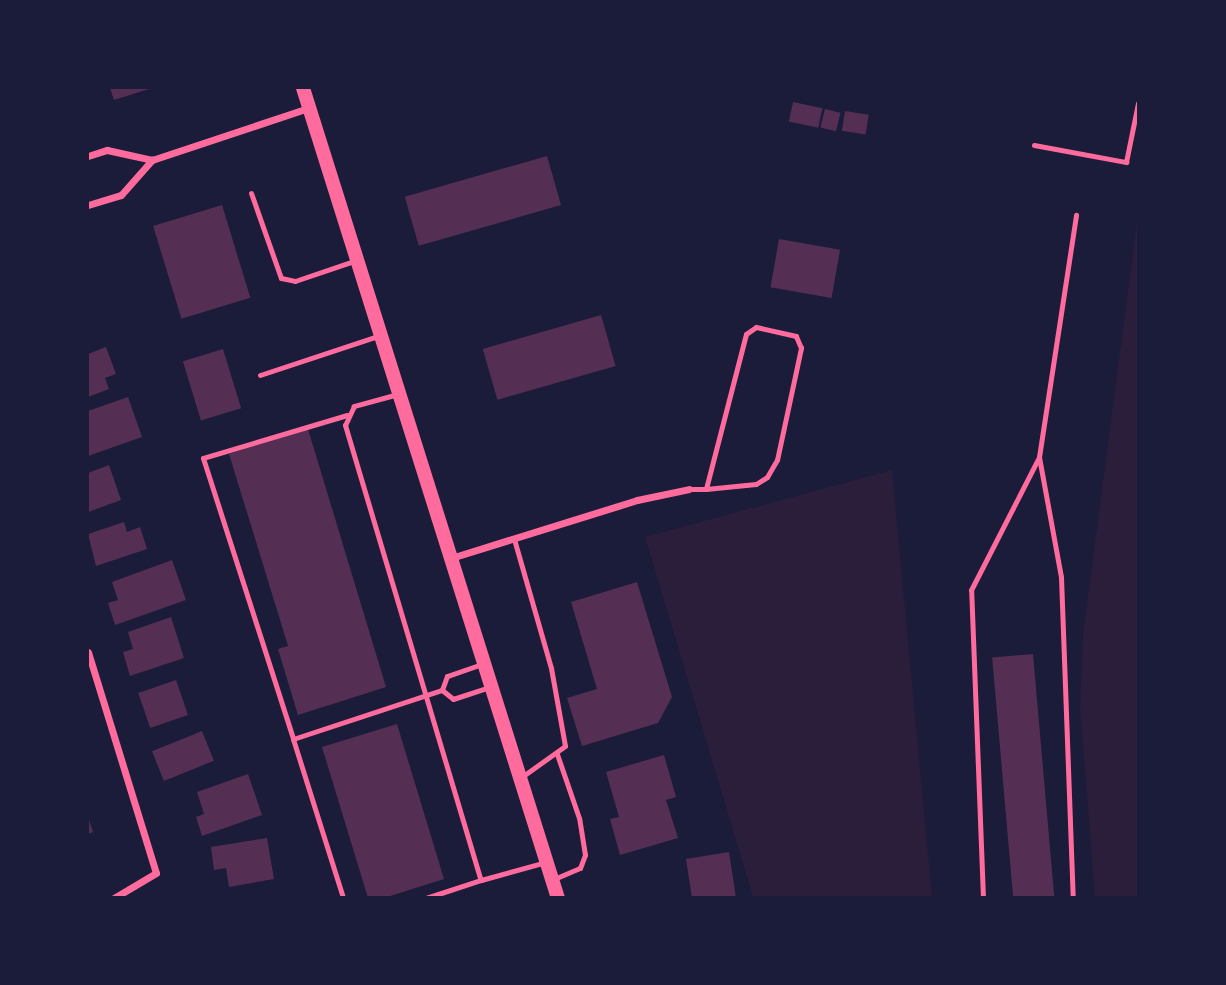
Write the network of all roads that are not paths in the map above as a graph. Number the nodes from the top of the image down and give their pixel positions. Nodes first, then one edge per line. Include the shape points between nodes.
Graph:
1 (303, 88) edge
2 (1139, 103) edge
3 (308, 108) junction
4 (1034, 145) dead end
5 (88, 156) edge
6 (152, 160) junction
7 (251, 193) dead end
8 (88, 205) edge
9 (1076, 215) dead end
10 (357, 260) junction
11 (381, 335) junction
12 (260, 375) dead end
13 (399, 393) junction
14 (347, 415) junction
15 (1039, 457) junction
16 (689, 489) joint
17 (706, 489) junction
18 (514, 539) junction
19 (451, 558) junction
20 (88, 652) edge
21 (485, 663) junction
22 (493, 686) junction
23 (442, 690) junction
24 (427, 697) junction
25 (293, 738) junction
26 (557, 754) junction
27 (522, 776) junction
28 (549, 861) junction
29 (554, 878) junction
30 (481, 880) junction
31 (114, 898) edge
32 (343, 898) edge
33 (426, 898) edge
34 (558, 898) edge
35 (983, 898) edge
36 (1073, 898) edge

1 - 3 main road
2 - 4 lane via 1126,162
3 - 6 street
3 - 10 main road
5 - 6 street via 107,150
6 - 8 street via 121,195
7 - 10 lane via 281,278 295,281
9 - 15 lane
10 - 11 main road
11 - 12 lane
11 - 13 main road
13 - 14 lane via 354,406
13 - 19 main road
14 - 24 lane via 345,425
14 - 25 lane via 203,458
15 - 35 lane via 971,590
15 - 36 lane via 1061,577
16 - 17 lane
16 - 18 street via 637,500
17 - 17 lane via 746,334 756,327 796,336 801,348 777,460 767,477 756,484
18 - 19 street
18 - 26 lane via 551,668 565,746
19 - 21 main road
20 - 31 street via 156,873
21 - 22 main road
21 - 23 lane via 447,676
22 - 23 lane via 453,699
22 - 27 main road
23 - 24 lane
24 - 25 lane
24 - 30 lane
25 - 32 lane
26 - 27 lane
26 - 29 lane via 579,818 585,855 580,867
27 - 28 main road
28 - 29 main road
28 - 30 lane
29 - 34 main road
30 - 33 lane

